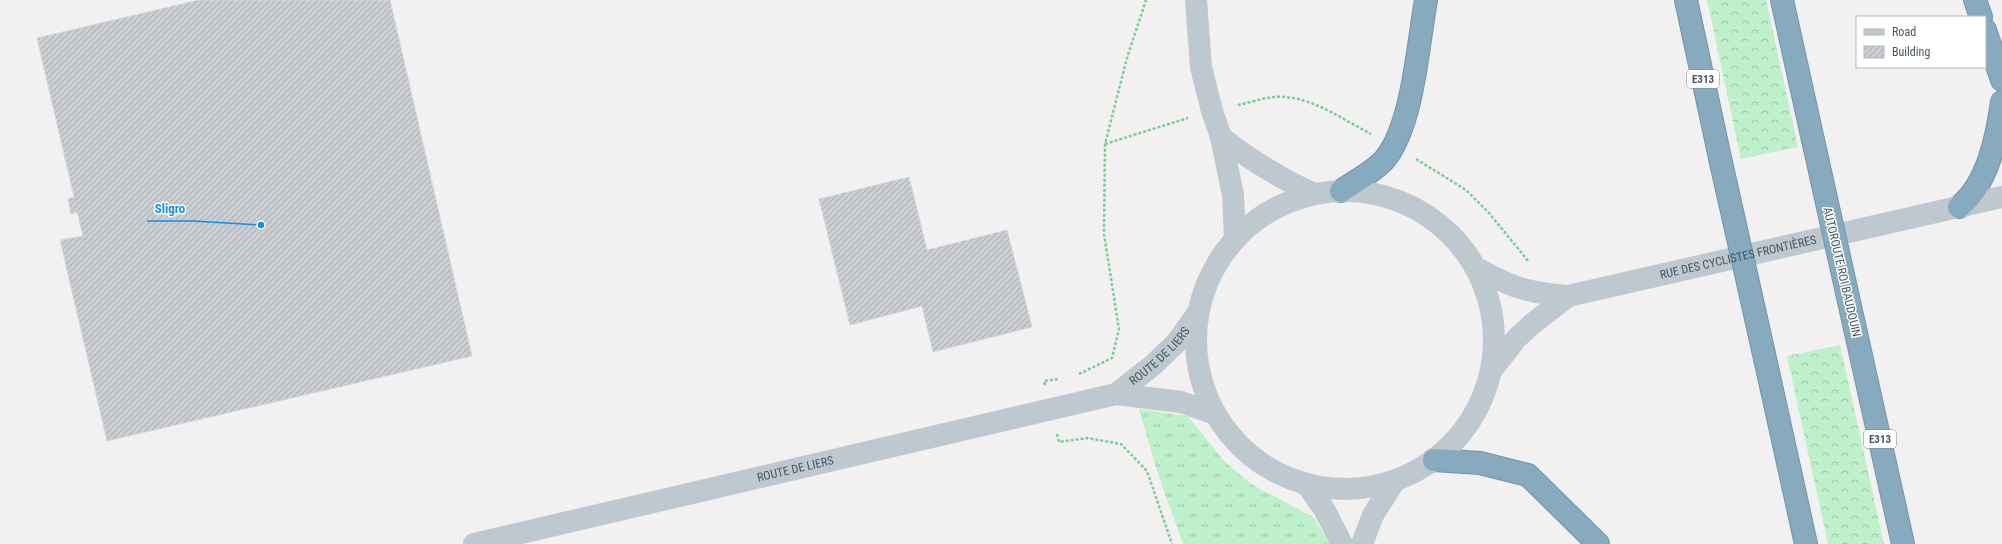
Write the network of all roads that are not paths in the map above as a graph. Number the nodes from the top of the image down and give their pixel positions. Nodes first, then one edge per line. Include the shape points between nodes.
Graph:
1 (1196, 0) edge
2 (1426, 0) edge
3 (1686, 0) edge
4 (1782, 0) edge
5 (1975, 0) edge
6 (1981, 16) edge
7 (1986, 33) edge
8 (2002, 80) edge
9 (2002, 102) edge
10 (1221, 137) junction
11 (1341, 191) junction
12 (1314, 194) junction
13 (2002, 197) edge
14 (1959, 207) junction
15 (1235, 239) junction
16 (1475, 267) junction
17 (1568, 296) junction
18 (1198, 312) junction
19 (1491, 371) junction
20 (1116, 394) junction
21 (1215, 414) junction
22 (1434, 460) junction
23 (1394, 482) junction
24 (1307, 485) junction
25 (474, 544) edge
26 (1342, 544) edge
27 (1362, 544) edge
28 (1598, 544) edge
29 (1806, 544) edge
30 (1903, 544) edge

1 - 10 street via 1201,67
2 - 11 highway via 1410,98 1394,146 1384,160
3 - 29 highway, E313, bridge
4 - 30 highway, AUTOROUTE ROI BAUDOUIN / E313, bridge
5 - 6 highway
7 - 8 highway
9 - 14 highway via 1991,150 1979,185
10 - 12 street via 1248,159
10 - 15 street via 1233,195
11 - 12 street
11 - 16 street via 1367,192 1394,199 1418,210 1441,225 1461,246
12 - 15 street via 1288,202 1264,215
13 - 14 street, RUE DES CYCLISTES FRONTIÈRES
14 - 17 street, RUE DES CYCLISTES FRONTIÈRES
15 - 18 street via 1217,264 1206,286
16 - 17 street, RUE DES CYCLISTES FRONTIÈRES via 1519,289
16 - 19 street via 1487,293 1492,318 1494,343
17 - 19 street, RUE DES CYCLISTES FRONTIÈRES via 1530,325
18 - 20 street, ROUTE DE LIERS via 1177,342 1152,366
18 - 21 street via 1196,356 1200,377
19 - 22 street via 1483,398 1471,420 1454,442
20 - 21 street, ROUTE DE LIERS via 1181,402
20 - 25 street, ROUTE DE LIERS
21 - 24 street via 1238,444 1270,470
22 - 23 street
22 - 28 highway via 1480,463 1528,475
23 - 24 street via 1347,490
23 - 27 street via 1373,516
24 - 26 street via 1324,509

